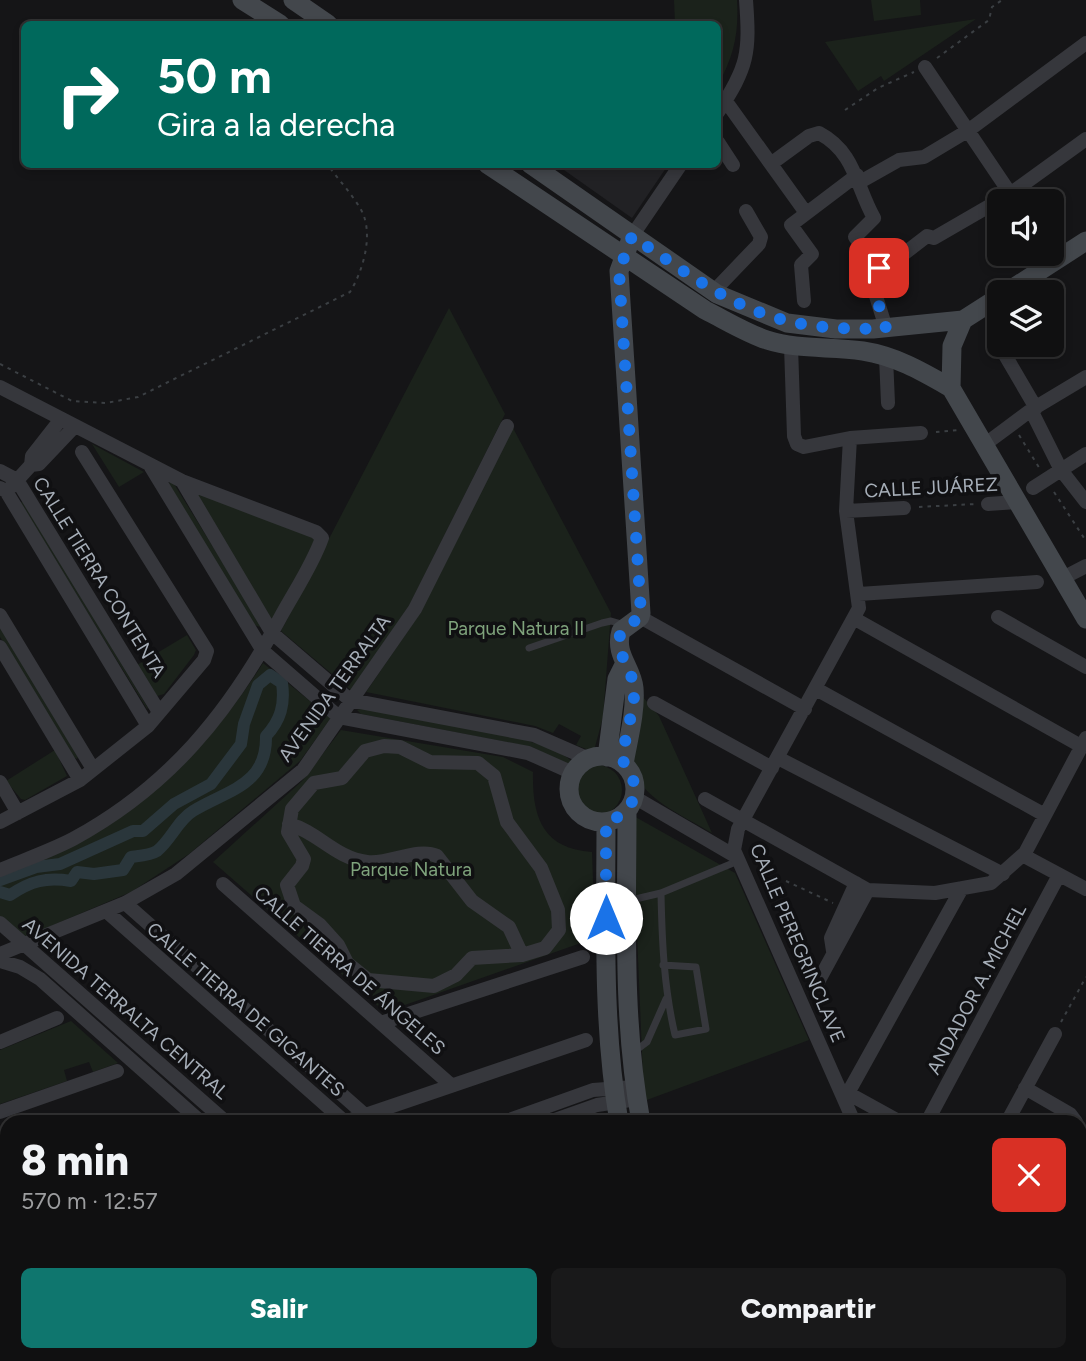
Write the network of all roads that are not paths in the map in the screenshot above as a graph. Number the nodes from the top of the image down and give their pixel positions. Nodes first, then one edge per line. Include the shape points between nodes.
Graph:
1 (242, 0) edge
2 (293, 0) edge
3 (746, 0) edge
4 (318, 13) edge
5 (275, 21) edge
6 (1086, 43) edge
7 (925, 66) dead end
8 (722, 106) edge
9 (969, 130) junction
10 (1086, 139) edge
11 (721, 147) edge
12 (770, 161) junction
13 (733, 165) dead end
14 (493, 168) edge
15 (536, 168) edge
16 (678, 168) edge
17 (859, 178) junction
18 (1008, 189) edge
19 (1023, 189) edge
20 (987, 210) edge
21 (746, 211) dead end
22 (806, 213) junction
23 (632, 236) junction
24 (1086, 242) edge
25 (1064, 252) edge
26 (623, 255) junction
27 (1042, 266) edge
28 (879, 268) junction
29 (1023, 280) edge
30 (714, 291) junction
31 (987, 305) edge
32 (805, 313) junction
33 (963, 320) junction
34 (886, 328) junction
35 (791, 346) junction
36 (887, 357) junction
37 (1005, 357) edge
38 (1086, 377) edge
39 (0, 387) edge
40 (951, 388) junction
41 (888, 403) dead end
42 (1033, 409) junction
43 (61, 419) junction
44 (75, 426) junction
45 (506, 426) dead end
46 (921, 433) road end
47 (979, 437) junction
48 (850, 438) junction
49 (82, 452) dead end
50 (1086, 454) edge
51 (31, 464) junction
52 (150, 466) junction
53 (1060, 470) junction
54 (0, 471) edge
55 (17, 480) junction
56 (182, 481) junction
57 (1033, 488) dead end
58 (2, 492) edge
59 (1017, 502) junction
60 (1086, 502) edge
61 (988, 504) road end
62 (904, 508) road end
63 (846, 511) junction
64 (1086, 566) edge
65 (1061, 579) junction
66 (1037, 582) dead end
67 (859, 594) junction
68 (0, 615) edge
69 (998, 617) dead end
70 (855, 619) junction
71 (1086, 619) edge
72 (633, 621) junction
73 (272, 633) junction
74 (0, 648) edge
75 (529, 648) dead end
76 (263, 651) junction
77 (1086, 667) edge
78 (816, 689) junction
79 (351, 701) junction
80 (654, 703) dead end
81 (805, 709) junction
82 (159, 712) junction
83 (340, 717) junction
84 (148, 726) junction
85 (1084, 742) edge
86 (606, 760) junction
87 (775, 763) junction
88 (93, 769) junction
89 (573, 773) junction
90 (80, 780) junction
91 (0, 782) edge
92 (705, 799) dead end
93 (631, 804) junction
94 (1043, 814) junction
95 (6, 817) edge
96 (743, 820) junction
97 (606, 822) junction
98 (289, 824) junction
99 (1025, 853) junction
100 (736, 858) junction
101 (0, 870) edge
102 (1003, 874) junction
103 (1059, 875) junction
104 (223, 884) dead end
105 (862, 887) junction
106 (962, 888) junction
107 (1086, 889) edge
108 (661, 893) junction
109 (627, 901) junction
110 (125, 903) junction
111 (106, 911) junction
112 (0, 923) edge
113 (627, 936) junction
114 (607, 942) junction
115 (25, 944) junction
116 (833, 951) junction
117 (0, 954) edge
118 (522, 956) junction
119 (583, 957) dead end
120 (0, 961) edge
121 (663, 965) junction
122 (818, 982) dead end
123 (667, 998) junction
124 (57, 1018) dead end
125 (381, 1024) junction
126 (1055, 1034) road end
127 (586, 1040) dead end
128 (0, 1042) edge
129 (632, 1053) junction
130 (117, 1071) dead end
131 (451, 1085) junction
132 (1025, 1088) junction
133 (844, 1091) junction
134 (635, 1093) junction
135 (614, 1095) junction
136 (0, 1112) edge
137 (193, 1115) edge
138 (218, 1115) edge
139 (337, 1115) edge
140 (365, 1115) joint
141 (523, 1115) edge
142 (566, 1115) edge
143 (618, 1115) edge
144 (639, 1115) edge
145 (852, 1115) edge
146 (887, 1115) edge
147 (931, 1115) edge
148 (1011, 1115) edge
149 (1071, 1115) edge

1 - 5 street
2 - 4 street
3 - 8 street via 747,56
6 - 9 street
7 - 9 street
8 - 12 street
9 - 17 street via 924,157 899,160
9 - 18 street
10 - 19 street
11 - 13 street
12 - 17 street via 819,133 849,158
12 - 22 street
14 - 26 street
15 - 23 street
16 - 23 street
17 - 22 street
17 - 28 street via 874,218 855,237
20 - 28 street via 934,238 927,236
21 - 30 street via 761,237 759,244
22 - 32 street via 791,225 812,254 801,265
23 - 26 street
23 - 30 street
24 - 25 street
26 - 35 street via 705,310 766,340
26 - 72 street via 620,287
27 - 29 street
28 - 34 street via 874,290
30 - 32 street via 752,310
31 - 33 street
32 - 34 street
33 - 34 street
33 - 40 street via 951,353
35 - 36 street
35 - 48 street via 797,444 804,447
36 - 40 street
36 - 41 street
37 - 42 street
38 - 42 street
39 - 43 street
40 - 47 street
42 - 47 street
42 - 53 street
43 - 44 street
43 - 51 street via 32,456
44 - 51 street via 39,464
44 - 52 street
45 - 79 street, AVENIDA TERRALTA via 415,609
46 - 48 street
47 - 59 street
48 - 63 street
49 - 82 street via 207,651
50 - 53 street
51 - 55 street
52 - 56 street
52 - 76 street
53 - 57 street
53 - 60 street
54 - 55 street, CALLE TIERRA CONTENTA
55 - 58 street
55 - 82 street, CALLE TIERRA CONTENTA
56 - 73 street
56 - 73 street via 322,538
58 - 84 street, CALLE TIERRA CONTENTA
59 - 61 street, CALLE JUÁREZ
59 - 65 street
62 - 63 street, CALLE JUÁREZ
63 - 67 street
64 - 65 street
65 - 71 street
66 - 67 street
67 - 70 street
68 - 88 street
69 - 77 street
70 - 78 street, CALLE PEREGRINCLAVE
70 - 85 street via 1063,736
72 - 75 lane via 602,622
72 - 81 street
72 - 86 street via 618,644 634,691
73 - 76 street
73 - 79 street
74 - 90 street
76 - 83 street
76 - 101 street via 210,729 160,779 72,840
78 - 81 street, CALLE PEREGRINCLAVE
78 - 94 street
79 - 83 street, AVENIDA TERRALTA
79 - 86 street via 534,735
80 - 87 street
81 - 87 street, CALLE PEREGRINCLAVE
82 - 84 street
83 - 89 street via 528,753
83 - 110 street, AVENIDA TERRALTA via 303,770 176,874
84 - 88 street
85 - 94 street
86 - 89 street
86 - 93 street via 635,785
87 - 96 street, CALLE PEREGRINCLAVE
87 - 102 street
88 - 90 street
89 - 97 street via 569,797 574,808 583,817
90 - 95 street
91 - 95 street
92 - 96 street
93 - 97 street
93 - 100 street
93 - 109 street
94 - 99 street
96 - 100 street, CALLE PEREGRINCLAVE via 735,839
96 - 105 street
97 - 114 street
98 - 118 street via 340,854 365,862 437,856 472,901 509,927
98 - 118 street via 289,838 304,859 288,885 293,906 320,925 347,962 368,980 435,986 456,975 472,958
98 - 118 street via 292,809 314,783 342,778 372,748 400,747 430,762 478,764 494,776 507,822 541,868 560,917 554,940
99 - 102 street
99 - 103 street
100 - 108 lane
100 - 133 street, CALLE PEREGRINCLAVE
102 - 106 street via 991,883
103 - 107 street
103 - 147 street, ANDADOR A. MICHEL
104 - 125 street, CALLE TIERRA DE ÁNGELES
105 - 106 street via 935,893
105 - 116 street via 842,940
105 - 116 street via 831,938
106 - 133 street
108 - 109 lane
108 - 121 lane
109 - 113 street
110 - 111 street, AVENIDA TERRALTA
110 - 140 street, CALLE TIERRA DE GIGANTES
111 - 115 street, AVENIDA TERRALTA
111 - 139 street, CALLE TIERRA DE GIGANTES
112 - 115 street, AVENIDA TERRALTA CENTRAL
113 - 114 street
113 - 129 street
114 - 135 street
115 - 117 street, AVENIDA TERRALTA
115 - 138 street, AVENIDA TERRALTA CENTRAL
116 - 122 street
119 - 125 street
120 - 137 street, AVENIDA TERRALTA CENTRAL via 40,979
121 - 123 lane
121 - 123 lane via 696,967 706,1029 676,1035
123 - 129 lane via 647,1042
124 - 128 street
125 - 131 street, CALLE TIERRA DE ÁNGELES
126 - 132 street
127 - 131 street, CALLE TIERRA DE GIGANTES
129 - 134 street
130 - 136 street
131 - 140 street, CALLE TIERRA DE GIGANTES
132 - 148 street
132 - 149 street
133 - 145 street, CALLE PEREGRINCLAVE
133 - 146 street
134 - 135 street
134 - 144 street
135 - 141 street via 593,1090
135 - 142 street
135 - 143 street

